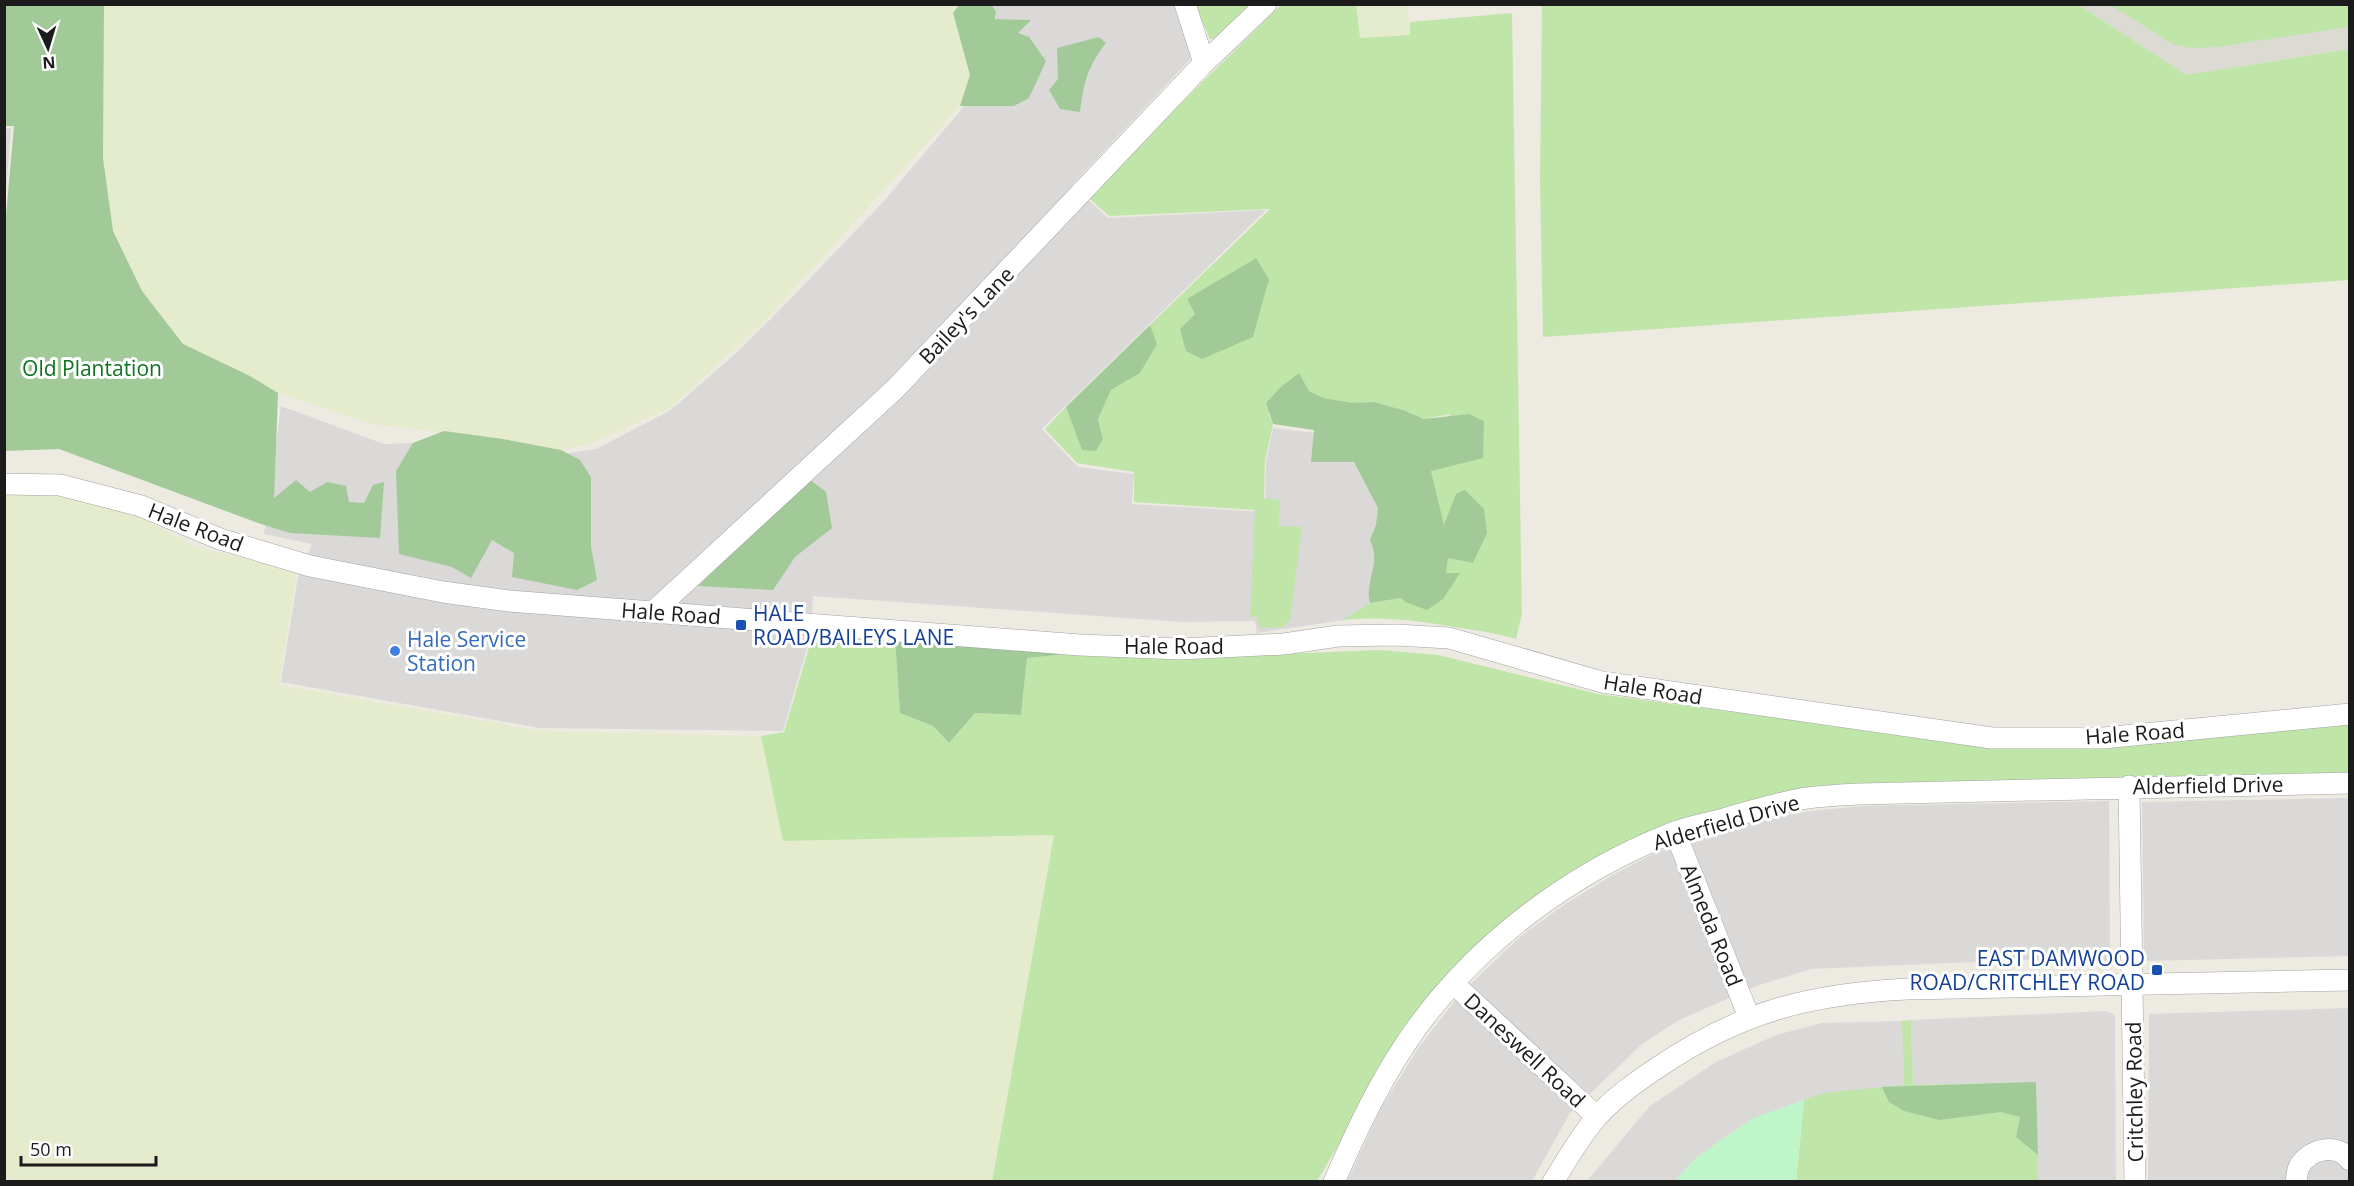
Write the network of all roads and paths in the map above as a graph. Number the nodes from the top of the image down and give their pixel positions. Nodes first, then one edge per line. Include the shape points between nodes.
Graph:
1 (1185, 4) edge
2 (1266, 4) edge
3 (1204, 63) junction
4 (4, 484) edge
5 (653, 612) junction
6 (2349, 714) edge
7 (2349, 783) edge
8 (2129, 786) junction
9 (1675, 832) junction
10 (2349, 980) edge
11 (2132, 983) junction
12 (1454, 984) junction
13 (1749, 1017) junction
14 (1597, 1117) junction
15 (2349, 1160) edge
16 (1334, 1182) edge
17 (1553, 1182) edge
18 (2135, 1182) edge
19 (2296, 1182) edge

1 - 3 street
2 - 3 street, Bailey's Lane
3 - 5 street, Bailey's Lane via 895,389
4 - 5 street, Hale Road via 60,485 141,506 220,539 310,566 509,601
5 - 6 street, Hale Road via 1080,645 1180,649 1284,644 1338,636 1449,638 1602,682 1992,738 2103,738
7 - 8 street, Alderfield Drive
8 - 9 street, Alderfield Drive via 1802,799
8 - 11 street, Critchley Road
9 - 12 street, Alderfield Drive via 1573,883 1509,930
9 - 13 street, Almeda Road
10 - 11 street
11 - 13 street via 1874,991 1802,1001
11 - 18 street, Critchley Road
12 - 14 street, Daneswell Road
12 - 16 street, Alderfield Drive via 1418,1026 1373,1096
13 - 14 street via 1671,1058 1636,1082
14 - 17 street
15 - 19 street via 2338,1150 2313,1153 2299,1167

